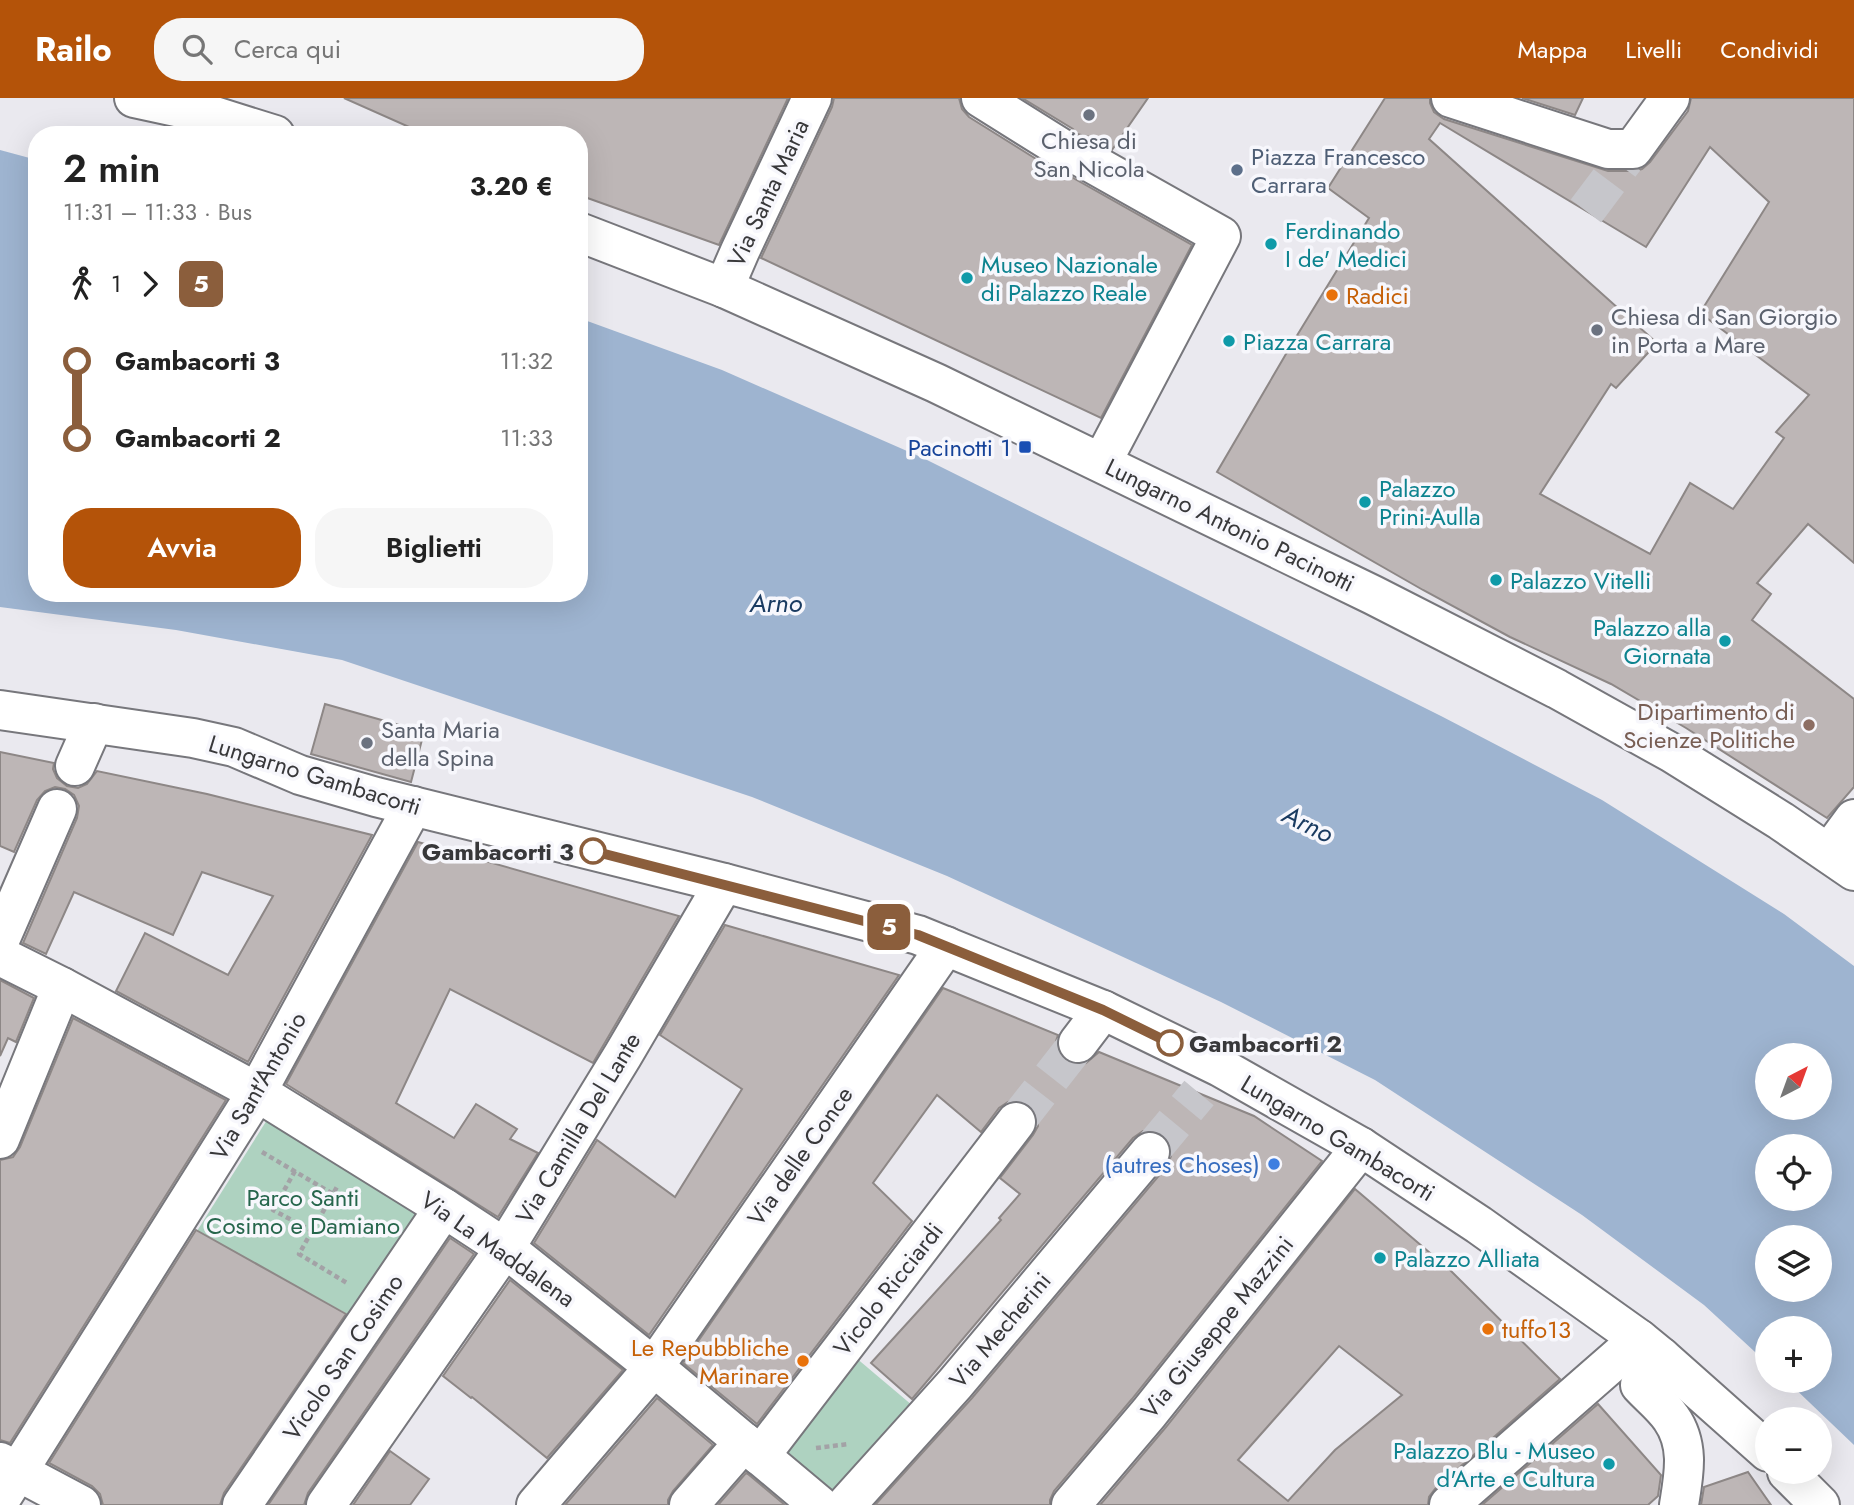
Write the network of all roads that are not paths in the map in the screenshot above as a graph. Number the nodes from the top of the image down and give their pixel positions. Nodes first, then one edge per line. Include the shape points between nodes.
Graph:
1 (134, 98) edge
2 (813, 98) edge
3 (981, 98) edge
4 (1451, 98) edge
5 (1670, 98) edge
6 (211, 106) edge
7 (255, 126) edge
8 (588, 235) edge
9 (724, 288) junction
10 (1102, 462) junction
11 (0, 710) edge
12 (94, 723) junction
13 (75, 766) dead end
14 (413, 806) junction
15 (57, 809) dead end
16 (1846, 842) edge
17 (724, 883) junction
18 (0, 940) edge
19 (946, 946) junction
20 (0, 956) edge
21 (62, 988) junction
22 (1103, 1010) junction
23 (1078, 1043) tunnel mouth
24 (257, 1092) junction
25 (1016, 1122) tunnel mouth
26 (0, 1139) edge
27 (1361, 1147) junction
28 (1150, 1152) tunnel mouth
29 (444, 1208) junction
30 (505, 1248) junction
31 (1650, 1348) junction
32 (654, 1367) junction
33 (1755, 1441) edge
34 (752, 1449) junction
35 (6, 1478) edge
36 (1799, 1484) edge
37 (81, 1505) edge
38 (242, 1505) edge
39 (326, 1505) edge
40 (536, 1505) edge
41 (689, 1505) edge
42 (819, 1505) edge
43 (846, 1505) edge
44 (1071, 1505) edge
45 (1449, 1505) edge
46 (1679, 1505) edge
47 (1820, 1505) edge

1 - 6 street
2 - 9 street, Via Santa Maria
3 - 10 street via 1221,236
4 - 5 street via 1629,154
6 - 7 street
8 - 9 street, Lungarno Antonio Pacinotti
9 - 10 street, Lungarno Antonio Pacinotti
10 - 16 street, Lungarno Antonio Pacinotti via 1557,689 1781,821
11 - 12 street, Lungarno Gambacorti
12 - 13 street
12 - 14 street, Lungarno Gambacorti via 234,747 300,775
14 - 17 street, Lungarno Gambacorti
14 - 24 street, Via Sant'Antonio
15 - 18 street
17 - 19 street, Lungarno Gambacorti
17 - 30 street, Via Camilla Del Lante
19 - 22 street, Lungarno Gambacorti
19 - 32 street, Via delle Conce
20 - 21 street, Via La Maddalena
21 - 24 street, Via La Maddalena
21 - 26 street
22 - 23 street
22 - 27 street, Lungarno Gambacorti via 1209,1080
24 - 29 street, Via La Maddalena
24 - 35 street, Via Sant'Antonio
25 - 34 street, Vicolo Ricciardi
27 - 31 street, Lungarno Gambacorti
27 - 44 street, Via Giuseppe Mazzini
28 - 43 street, Via Mecherini via 964,1374
29 - 30 street, Via La Maddalena
29 - 38 street, Vicolo San Cosimo
30 - 32 street, Via La Maddalena
30 - 39 street, Via Camilla Del Lante
31 - 33 street, Lungarno Gambacorti
31 - 45 street
31 - 46 street via 1640,1385 1671,1417 1683,1440 1686,1469
32 - 34 street, Via La Maddalena
32 - 40 street, Via delle Conce
34 - 41 street, Vicolo Ricciardi
34 - 42 street, Via La Maddalena
35 - 37 street
36 - 47 street

